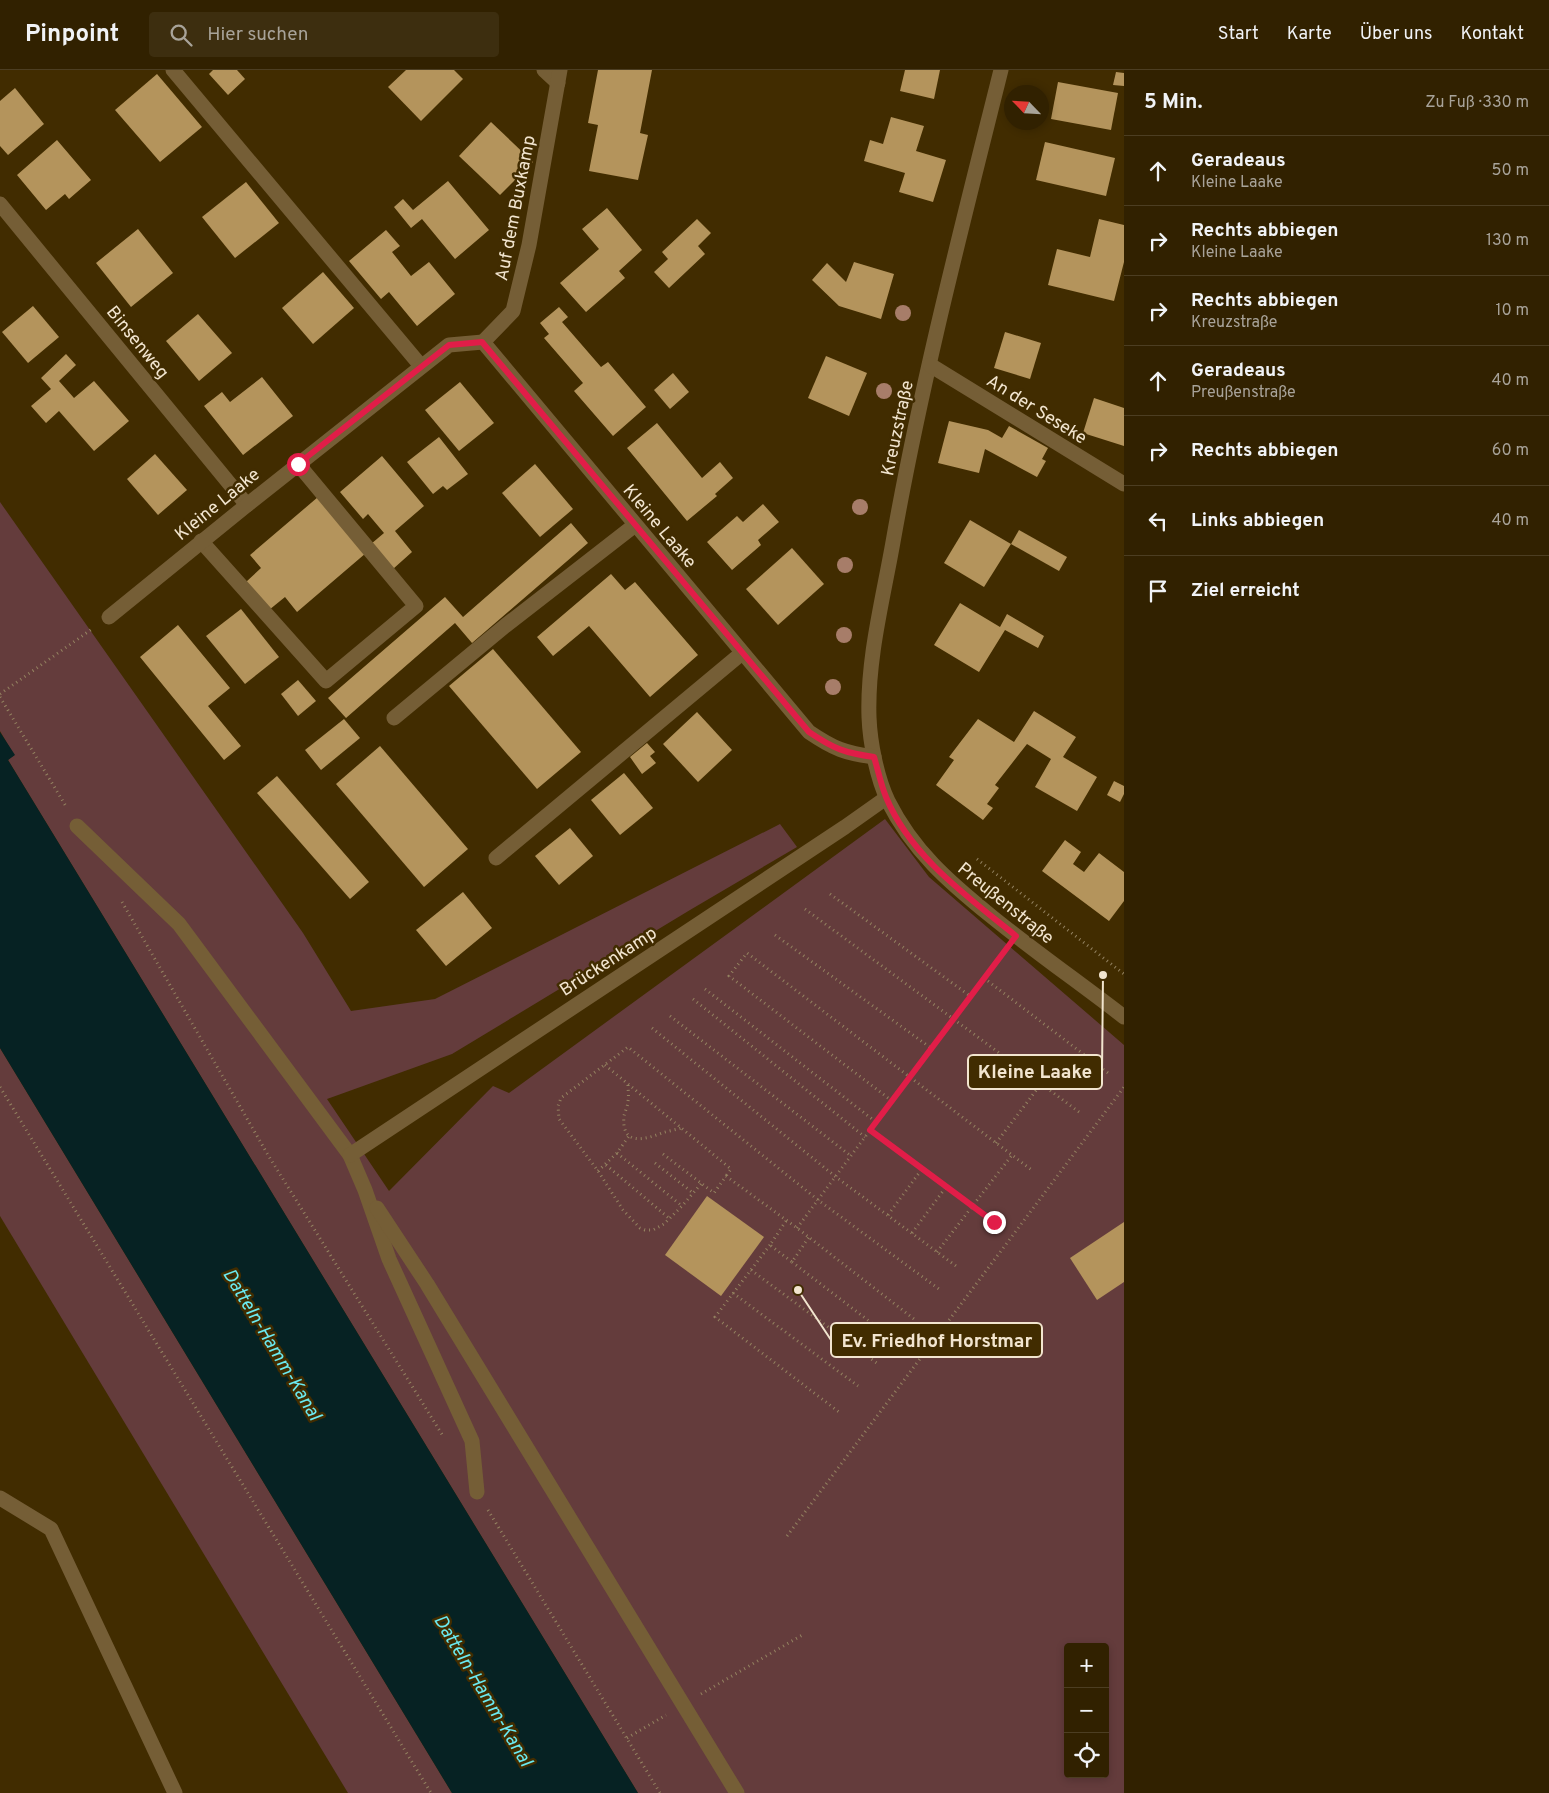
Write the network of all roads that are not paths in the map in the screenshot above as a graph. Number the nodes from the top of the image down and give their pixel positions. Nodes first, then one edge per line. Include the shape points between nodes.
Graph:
1 (173, 70) edge
2 (544, 70) edge
3 (1001, 70) edge
4 (559, 77) edge
5 (0, 204) edge
6 (482, 342) junction
7 (930, 365) junction
8 (421, 366) junction
9 (298, 464) junction
10 (1124, 484) edge
11 (247, 505) junction
12 (635, 525) junction
13 (201, 541) junction
14 (108, 616) road end
15 (742, 653) junction
16 (394, 718) dead end
17 (874, 757) junction
18 (886, 798) junction
19 (77, 826) road end
20 (496, 858) dead end
21 (1124, 1017) edge
22 (350, 1155) junction
23 (365, 1190) junction
24 (477, 1492) road end
25 (0, 1498) edge
26 (175, 1793) edge
27 (737, 1793) edge

1 - 8 street
2 - 4 street
3 - 7 street, Kreuzstraße
4 - 6 street, Auf dem Buxkamp via 529,245 513,311
5 - 11 street, Binsenweg
6 - 8 street, Kleine Laake via 449,345
6 - 12 street, Kleine Laake
7 - 10 street, An der Seseke
7 - 17 street, Kreuzstraße via 901,497 875,643 869,719
8 - 9 street, Kleine Laake
9 - 11 street, Kleine Laake
9 - 13 street via 416,606 326,680
11 - 13 street, Kleine Laake
12 - 15 street, Kleine Laake
12 - 16 street
13 - 14 street, Kleine Laake
15 - 17 street, Kleine Laake via 809,732 848,753
15 - 20 street
17 - 18 street, Kreuzstraße
18 - 21 street, Preußenstraße via 909,836 942,875 1016,936
18 - 22 street, Brückenkamp
19 - 22 street via 179,924
22 - 23 street
23 - 24 street via 389,1259 472,1441
23 - 27 street via 427,1284
25 - 26 street via 51,1529

